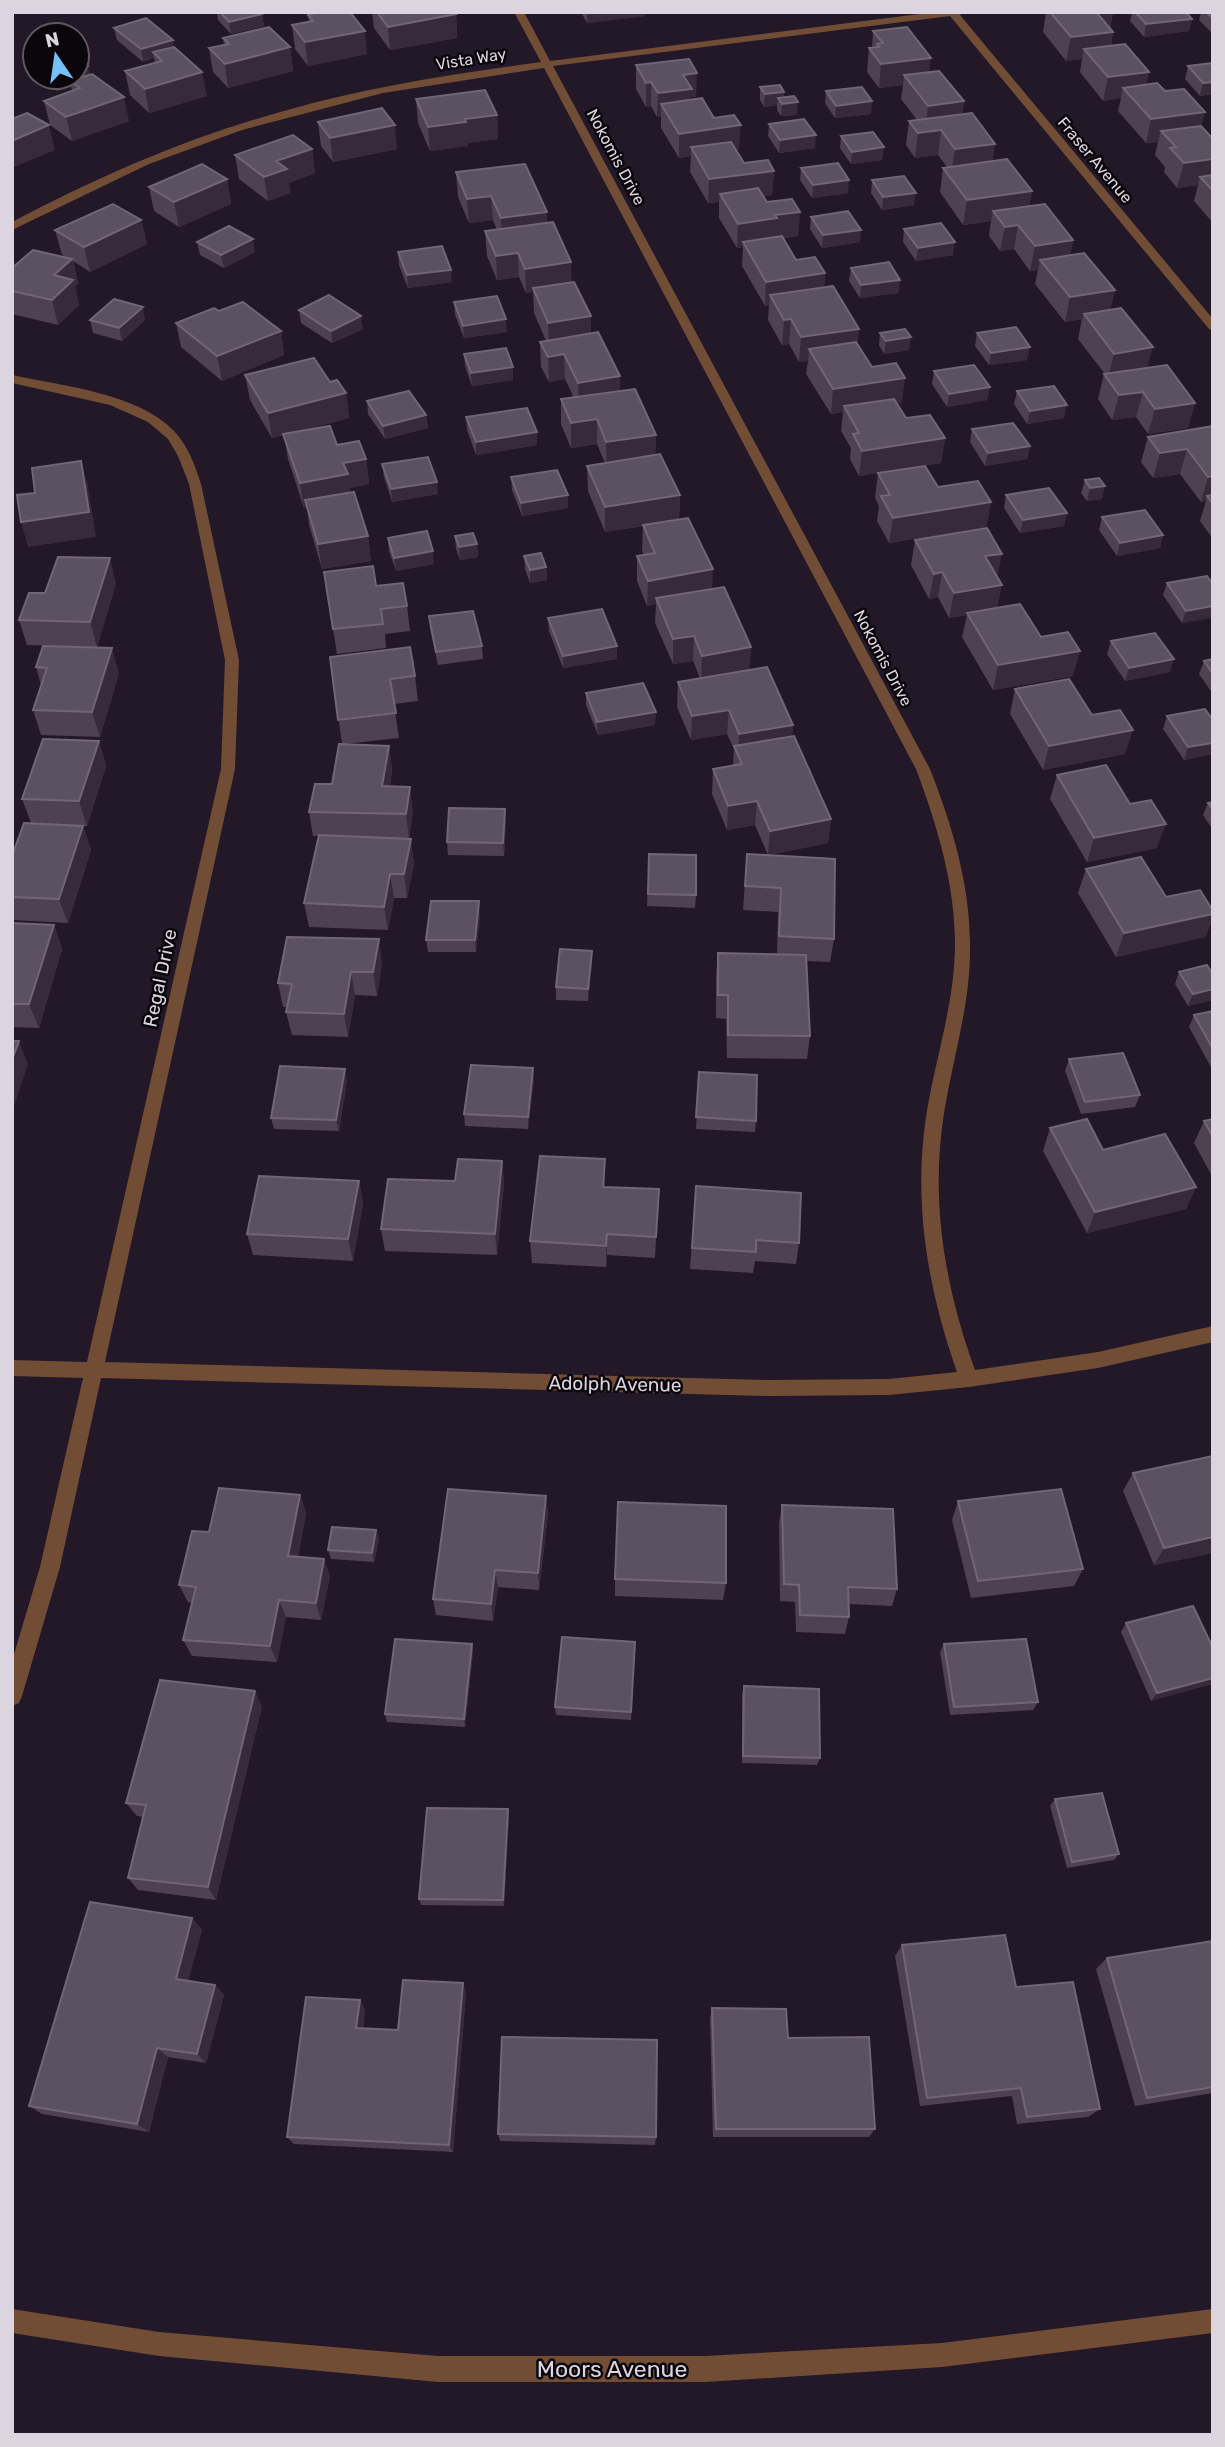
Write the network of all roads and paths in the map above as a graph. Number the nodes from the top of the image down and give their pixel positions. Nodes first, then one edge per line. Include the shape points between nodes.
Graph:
1 (519, 12) edge
2 (959, 12) edge
3 (953, 13) edge
4 (546, 64) junction
5 (12, 227) edge
6 (1213, 327) edge
7 (12, 379) edge
8 (1213, 1334) edge
9 (12, 1368) edge
10 (94, 1370) junction
11 (969, 1379) junction
12 (12, 1696) edge
13 (12, 2321) edge
14 (1213, 2321) edge

1 - 4 street, Nokomis Drive
2 - 3 street, Vista Way
3 - 4 street, Vista Way
3 - 6 street, Fraser Avenue
4 - 5 street, Vista Way via 381,90 246,126 141,163
4 - 11 street, Nokomis Drive via 923,769 939,809 957,879 964,952 937,1102 931,1153 931,1231 941,1292
7 - 10 street, Regal Drive via 108,401 142,414 168,431 186,457 195,484 232,660 228,768
8 - 11 street, Adolph Avenue via 1098,1360
9 - 10 street, Adolph Avenue
10 - 11 street, Adolph Avenue via 768,1388 889,1387
10 - 12 street, Regal Drive via 50,1567
13 - 14 street, Moors Avenue via 159,2344 438,2369 705,2369 942,2356

